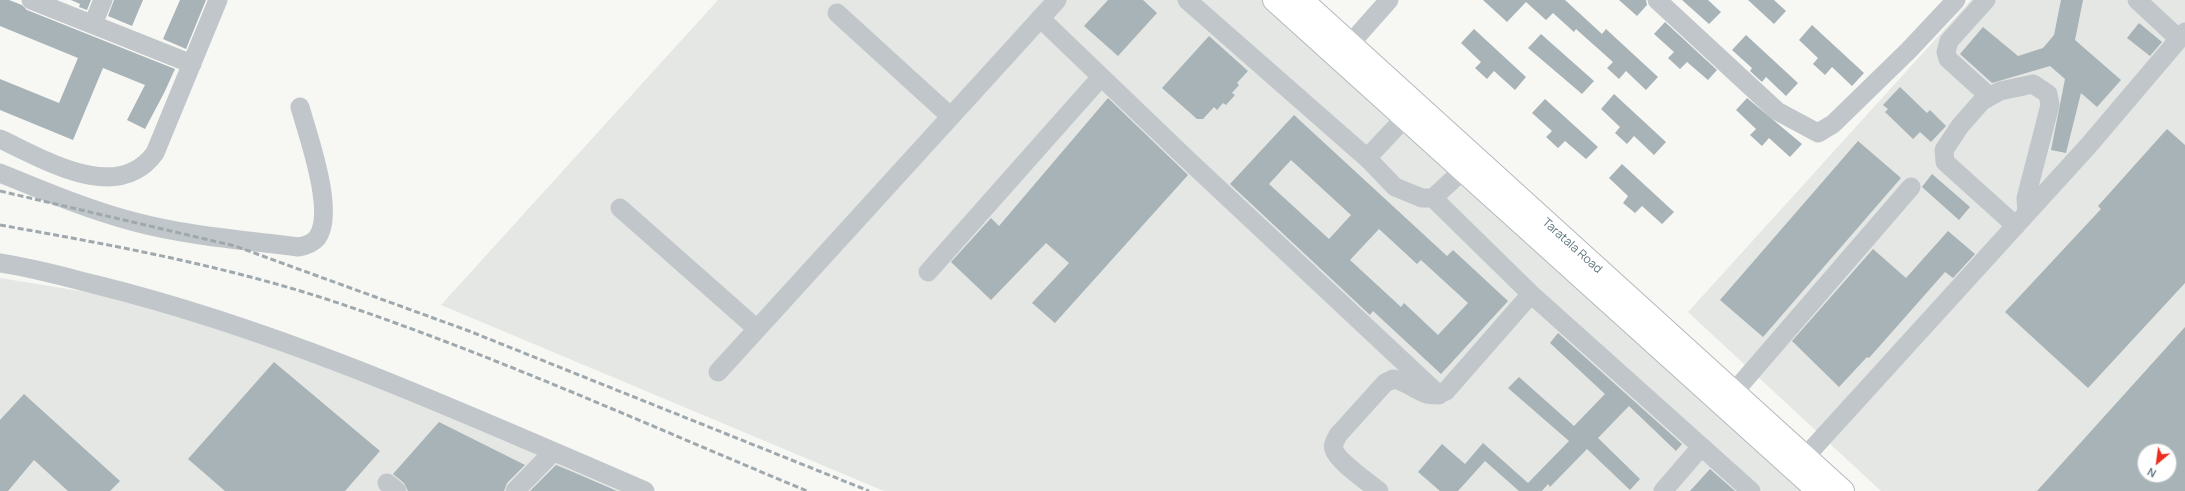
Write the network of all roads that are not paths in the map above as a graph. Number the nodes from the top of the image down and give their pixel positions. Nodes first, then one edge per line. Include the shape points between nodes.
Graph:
1 (31, 0) edge
2 (103, 0) edge
3 (218, 0) edge
4 (1057, 0) edge
5 (1187, 0) edge
6 (1274, 0) edge
7 (1389, 0) edge
8 (1657, 0) edge
9 (1956, 0) edge
10 (1986, 0) edge
11 (2137, 0) edge
12 (1310, 2) edge
13 (837, 13) dead end
14 (1040, 18) junction
15 (93, 24) junction
16 (2182, 36) edge
17 (1350, 44) junction
18 (192, 64) junction
19 (1101, 77) junction
20 (1989, 96) junction
21 (300, 107) dead end
22 (1410, 112) junction
23 (950, 116) junction
24 (0, 139) edge
25 (1368, 158) junction
26 (1469, 165) junction
27 (0, 174) edge
28 (1911, 187) dead end
29 (1433, 198) junction
30 (620, 208) dead end
31 (2021, 219) junction
32 (0, 263) edge
33 (928, 272) dead end
34 (1531, 294) junction
35 (757, 329) junction
36 (718, 372) dead end
37 (1734, 392) junction
38 (1438, 395) junction
39 (1701, 447) junction
40 (553, 452) junction
41 (1805, 457) junction
42 (515, 491) edge
43 (645, 491) edge
44 (1379, 491) edge
45 (1663, 491) edge
46 (1751, 491) edge
47 (1818, 491) edge
48 (1843, 491) edge

1 - 15 street
2 - 15 street
3 - 18 street
4 - 14 street
5 - 25 street
6 - 22 main road
7 - 17 street
8 - 9 street via 1777,111 1818,133 1833,124
10 - 20 street via 1949,41 1946,52 1948,59
11 - 16 street
12 - 17 main road
13 - 23 street
14 - 19 street
14 - 23 street
15 - 18 street
16 - 31 street via 2089,145
17 - 22 main road
18 - 24 street via 155,153 135,172 117,177 102,177 75,172
19 - 33 street
19 - 38 street
20 - 31 street via 1960,126 1944,150 1945,162
20 - 31 street via 2014,87 2034,84 2048,94 2050,105
21 - 27 street via 324,201 321,228 316,238 308,245 290,246 177,232 149,226 112,216
22 - 25 street
22 - 26 main road
23 - 35 street
25 - 29 street via 1395,187 1415,196
26 - 29 street
26 - 37 main road, Taratala Road
26 - 47 main road
28 - 37 street
29 - 34 street
30 - 35 street
31 - 41 street
32 - 40 street via 158,300 302,348
34 - 38 street via 1453,384
34 - 39 street
35 - 36 street
37 - 41 main road, Taratala Road
38 - 44 street via 1422,393 1408,384 1393,379 1384,383 1338,435 1333,444 1334,451
39 - 45 street
39 - 46 street
40 - 42 street
40 - 43 street
41 - 48 main road, Taratala Road

